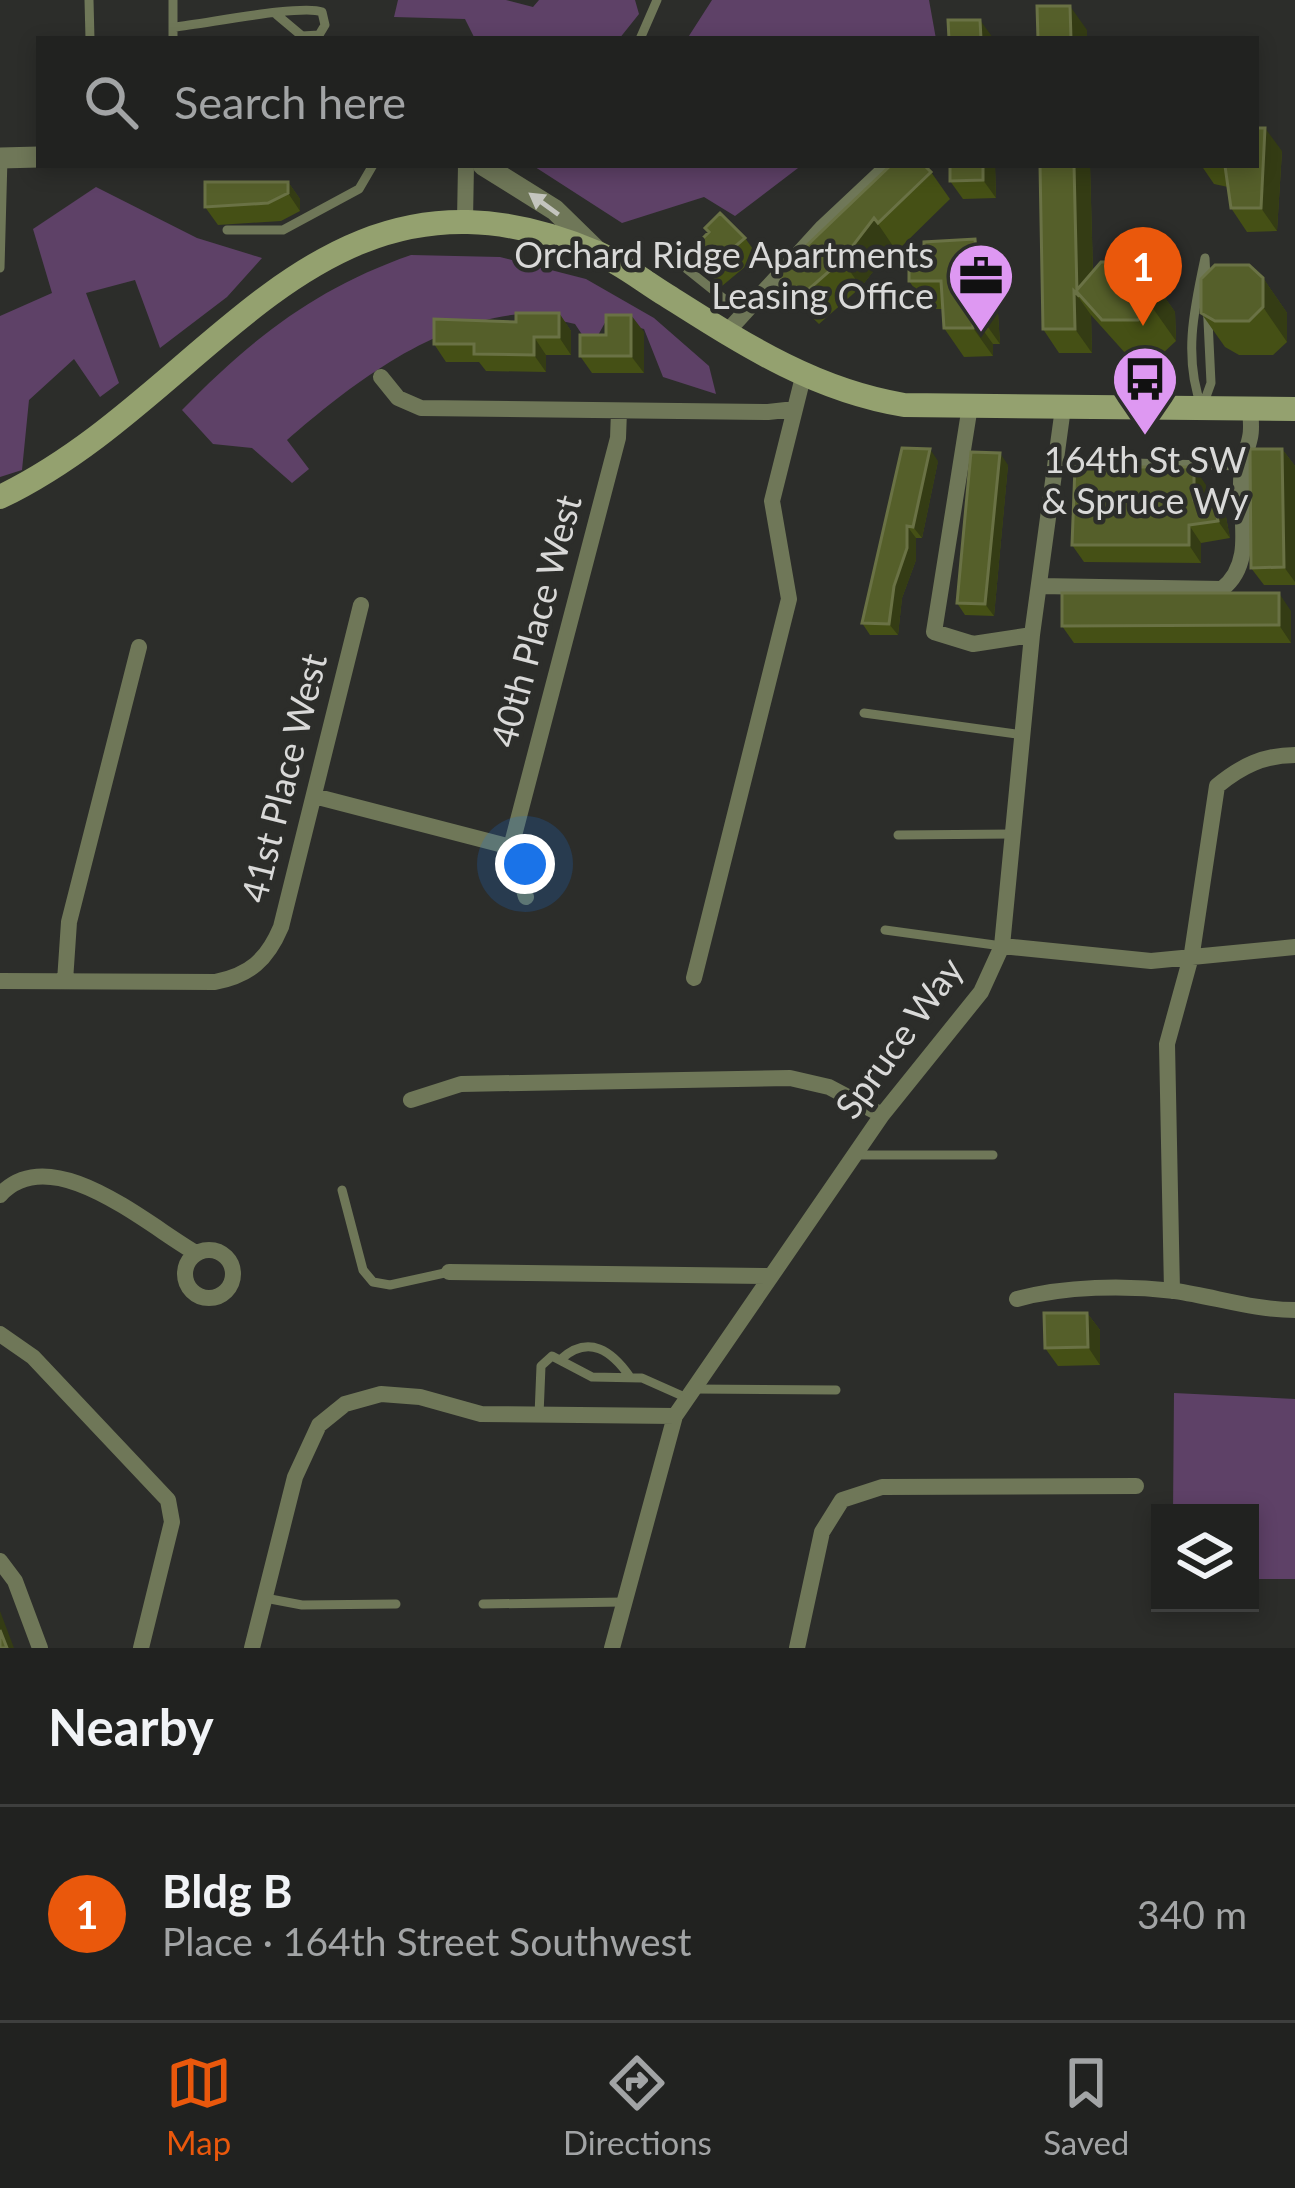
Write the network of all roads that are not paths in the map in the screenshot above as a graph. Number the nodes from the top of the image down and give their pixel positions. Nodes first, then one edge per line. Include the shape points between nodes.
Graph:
1 (89, 0) edge
2 (173, 0) edge
3 (657, 0) edge
4 (277, 15) junction
5 (174, 33) edge
6 (90, 36) edge
7 (641, 36) edge
8 (36, 157) edge
9 (1, 158) edge
10 (371, 168) edge
11 (466, 168) edge
12 (488, 168) edge
13 (886, 168) edge
14 (465, 220) junction
15 (227, 230) dead end
16 (598, 253) junction
17 (683, 266) dead end
18 (0, 268) edge
19 (734, 323) junction
20 (381, 377) dead end
21 (803, 377) junction
22 (970, 406) junction
23 (1063, 408) junction
24 (1202, 408) junction
25 (795, 409) junction
26 (1295, 409) edge
27 (1250, 410) junction
28 (619, 411) junction
29 (1097, 463) edge
30 (1243, 466) junction
31 (0, 497) edge
32 (1039, 586) junction
33 (361, 604) dead end
34 (1032, 634) junction
35 (139, 647) dead end
36 (864, 713) dead end
37 (1024, 735) junction
38 (1295, 755) edge
39 (314, 796) junction
40 (1016, 834) junction
41 (898, 835) dead end
42 (511, 847) junction
43 (526, 897) dead end
44 (885, 930) dead end
45 (1002, 946) junction
46 (1295, 947) edge
47 (1192, 953) junction
48 (694, 978) dead end
49 (0, 981) edge
50 (65, 981) junction
51 (411, 1100) dead end
52 (882, 1115) junction
53 (854, 1155) junction
54 (993, 1155) dead end
55 (342, 1190) dead end
56 (0, 1195) edge
57 (196, 1253) dead end
58 (449, 1272) joint
59 (768, 1276) junction
60 (1172, 1291) junction
61 (1017, 1299) dead end
62 (1295, 1310) edge
63 (0, 1334) edge
64 (562, 1359) junction
65 (630, 1377) junction
66 (836, 1390) dead end
67 (690, 1394) junction
68 (539, 1415) junction
69 (675, 1416) junction
70 (1136, 1486) dead end
71 (0, 1561) edge
72 (265, 1598) junction
73 (624, 1602) junction
74 (396, 1604) dead end
75 (483, 1604) dead end
76 (40, 1648) edge
77 (141, 1648) edge
78 (252, 1648) edge
79 (612, 1648) edge
80 (797, 1648) edge

1 - 6 lane
2 - 5 lane
3 - 7 lane
4 - 4 lane via 307,6 322,12 325,26 320,35 302,36
4 - 5 lane
8 - 9 street
9 - 18 lane
10 - 15 lane via 359,189 283,230
11 - 14 street
16 -> 12 street via 555,210
13 - 19 street
14 - 16 main road
14 - 31 main road via 383,232 335,251 259,298 57,470
16 - 19 main road
17 - 19 lane
19 - 21 main road
20 - 28 street via 398,398 421,408
21 - 22 main road via 862,398
21 - 25 street
22 - 23 main road
22 - 34 street via 934,632 973,644
23 - 24 main road
23 - 32 street, Spruce Way
24 - 24 lane via 1211,383 1204,258 1191,321 1192,383
24 - 27 main road
25 - 28 street
25 - 48 street via 772,501 789,599
26 - 27 main road
27 - 30 street via 1253,445
28 - 42 street, 40th Place West
29 - 30 lane
30 - 32 street via 1242,561 1222,589
32 - 34 street, Spruce Way
33 - 39 street, 41st Place West
34 - 37 street, Spruce Way
35 - 50 street via 68,922
36 - 37 lane
37 - 40 street, Spruce Way
38 - 47 street via 1271,755 1217,786
39 - 42 street
39 - 50 street, 41st Place West via 281,927 246,974 215,982
40 - 41 lane
40 - 45 street, Spruce Way
42 - 43 street
44 - 45 lane
45 - 47 street via 1150,961
45 - 52 street, Spruce Way via 981,992
46 - 47 street
47 - 60 street via 1167,1044
49 - 50 street
51 - 52 street via 460,1084 790,1078 829,1087
52 - 53 street, Spruce Way
53 - 54 lane
53 - 59 street, Spruce Way
55 - 58 lane via 363,1270 374,1282
56 - 57 street via 19,1178 58,1176
58 - 59 street
59 - 67 street, Spruce Way
60 - 61 street via 1052,1289
60 - 62 street
63 - 77 street via 33,1357 168,1500 172,1522
64 - 65 lane via 592,1377
64 - 65 lane via 599,1347
64 - 68 lane via 546,1358 541,1366
65 - 67 lane
66 - 67 lane
67 - 69 street, Spruce Way
68 - 69 street
68 - 72 street via 481,1414 381,1394 345,1404 319,1425 295,1477
69 - 73 street, Spruce Way
70 - 80 street via 882,1487 842,1500 822,1532
71 - 76 street
72 - 74 lane
72 - 78 street
73 - 75 lane
73 - 79 street, Spruce Way

